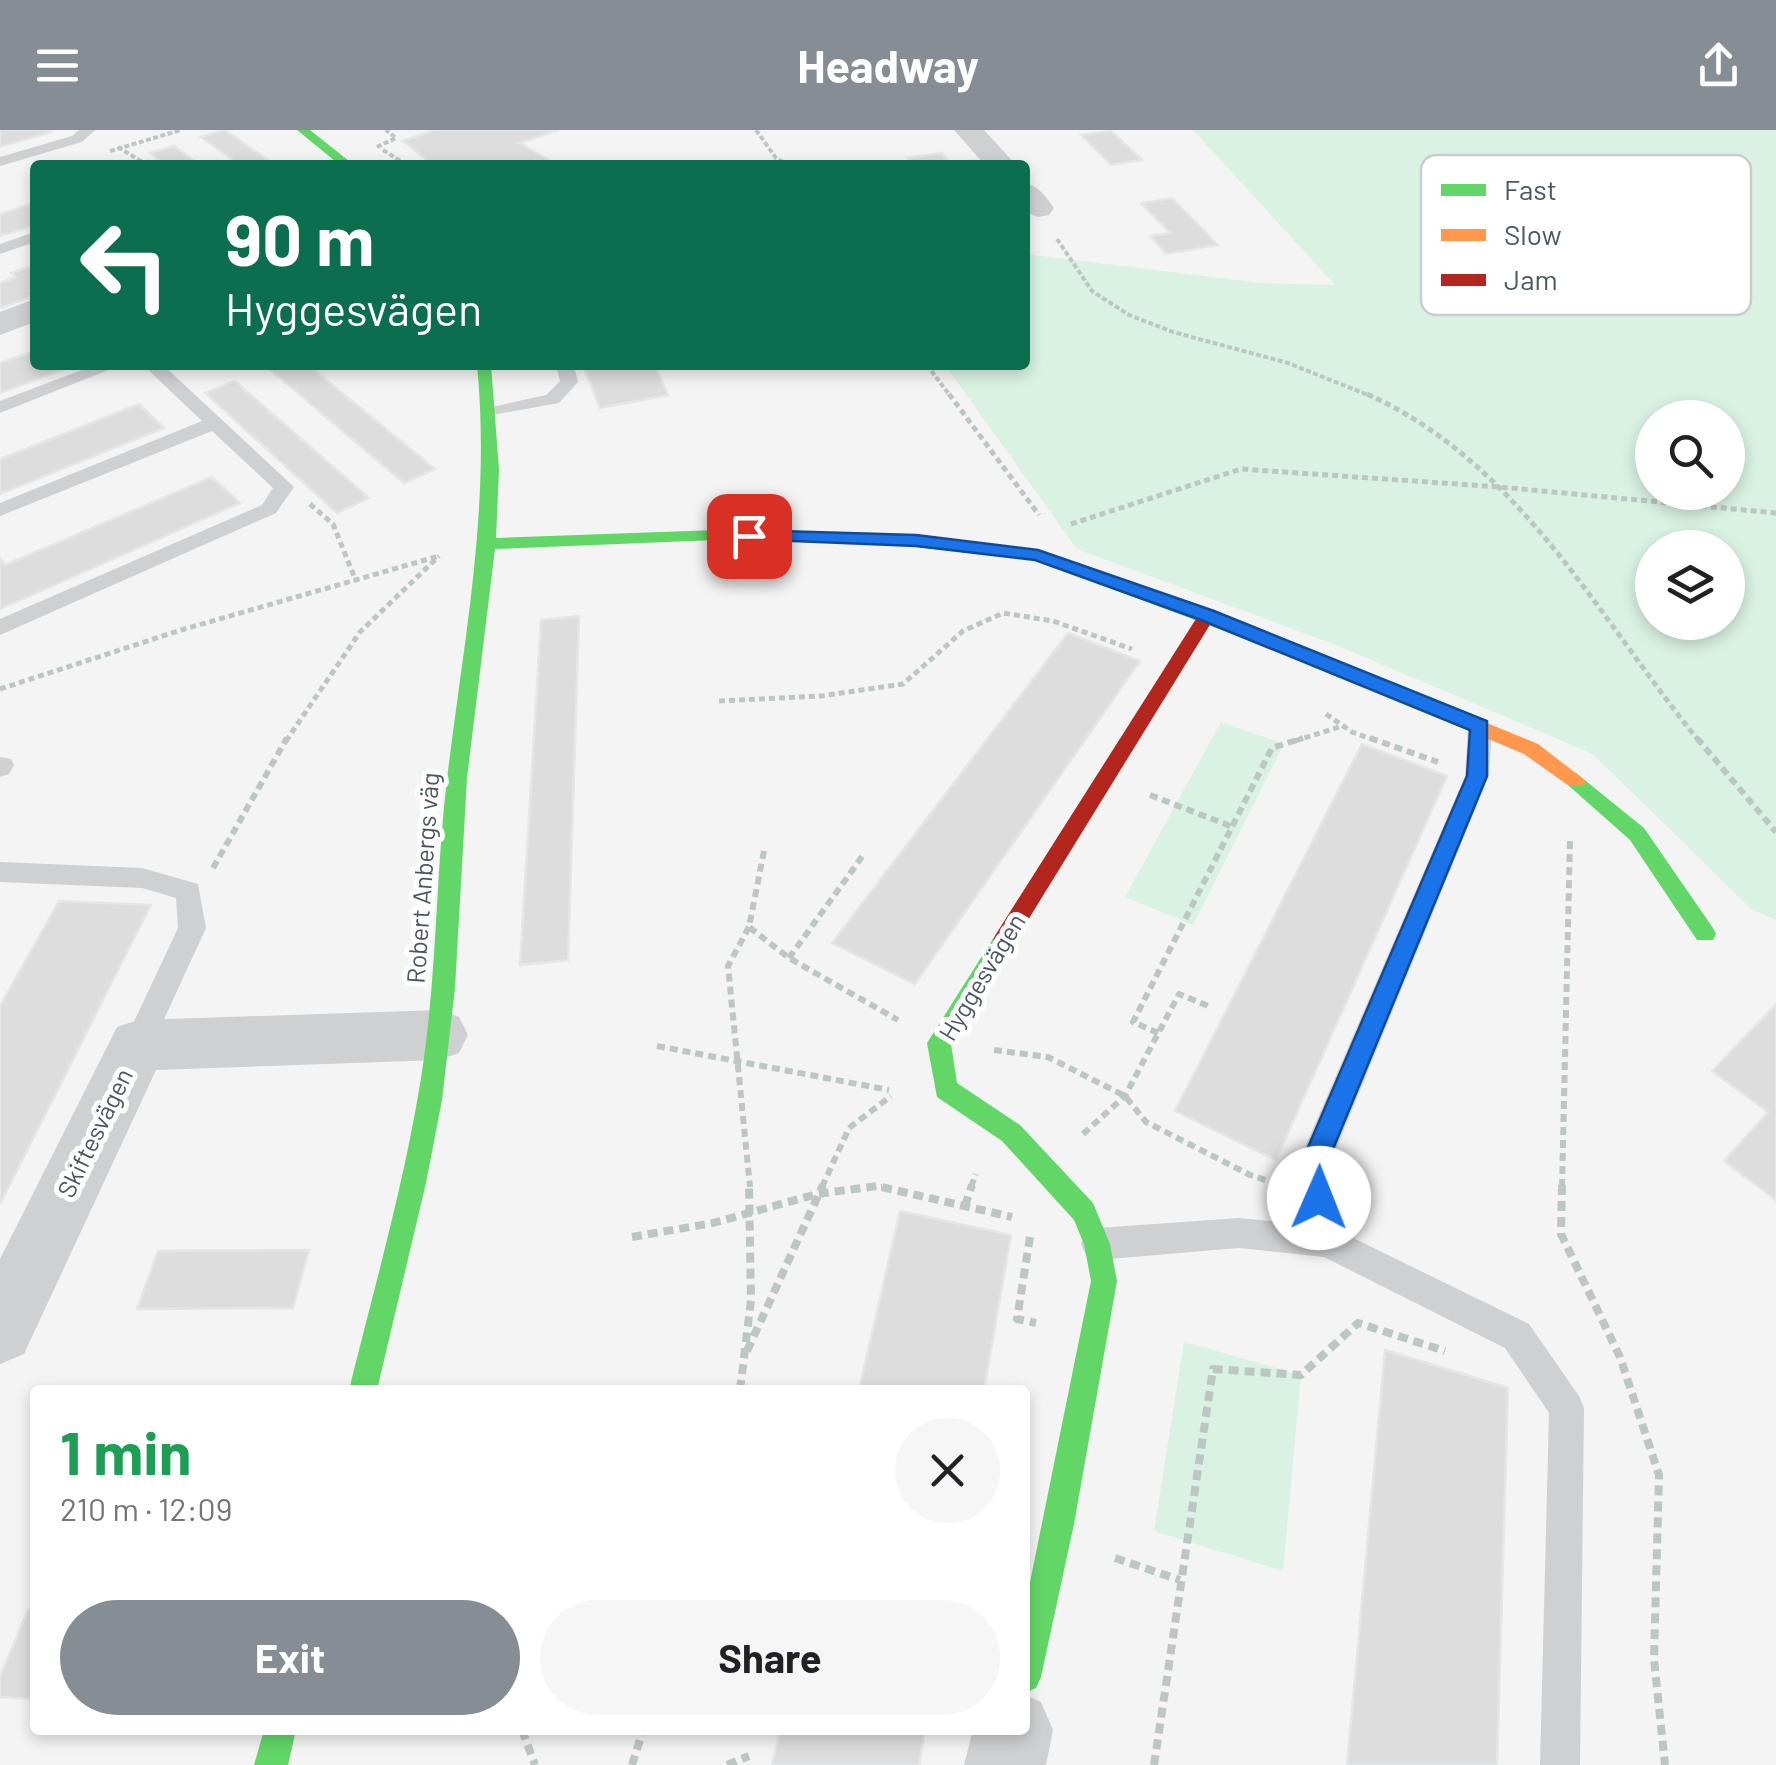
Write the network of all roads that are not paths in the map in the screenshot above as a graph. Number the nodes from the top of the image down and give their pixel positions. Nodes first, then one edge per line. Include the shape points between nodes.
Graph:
1 (88, 130) edge
2 (302, 130) edge
3 (968, 130) edge
4 (341, 160) edge
5 (995, 160) edge
6 (0, 162) edge
7 (30, 239) edge
8 (0, 248) edge
9 (30, 311) edge
10 (0, 325) edge
11 (99, 370) edge
12 (157, 370) edge
13 (485, 370) edge
14 (566, 370) edge
15 (0, 407) edge
16 (494, 412) junction
17 (214, 422) junction
18 (0, 510) edge
19 (489, 544) junction
20 (1208, 615) junction
21 (0, 628) edge
22 (1480, 726) junction
23 (0, 872) edge
24 (1705, 934) dead end
25 (439, 1035) junction
26 (138, 1045) junction
27 (1327, 1242) junction
28 (1097, 1244) junction
29 (0, 1330) edge
30 (364, 1385) edge
31 (1030, 1654) edge
32 (279, 1735) edge
33 (1012, 1735) edge
34 (271, 1765) edge
35 (1005, 1765) edge
36 (1560, 1765) edge

1 - 6 lane
2 - 4 street
3 - 5 street
7 - 8 lane
9 - 10 street
11 - 15 lane
12 - 17 lane
13 - 16 street, Robert Anbergs väg
14 - 16 lane via 569,382 552,399
16 - 19 street, Robert Anbergs väg
17 - 18 lane
17 - 21 lane via 284,487 269,509
19 - 20 street via 716,535 986,548 1038,555
19 - 25 street, Robert Anbergs väg via 456,782
20 - 22 street
20 - 28 street, Hyggesvägen via 939,1043 946,1089 1011,1133 1084,1212
22 - 24 street via 1531,749 1637,834
22 - 27 lane via 1477,776 1313,1166
23 - 26 lane via 142,878 189,891 192,928
25 - 26 street, Skiftesvägen
25 - 30 street, Robert Anbergs väg
26 - 29 street, Skiftesvägen
27 - 28 lane via 1239,1233
27 - 36 lane via 1516,1336 1566,1408
28 - 31 street, Hyggesvägen via 1104,1281
32 - 34 street
33 - 35 street

